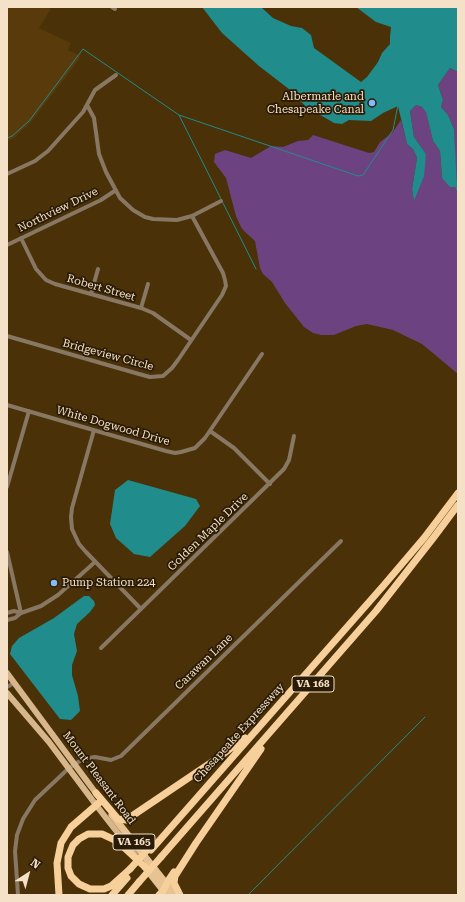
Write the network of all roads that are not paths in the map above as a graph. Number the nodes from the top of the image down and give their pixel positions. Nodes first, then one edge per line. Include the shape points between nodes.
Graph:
1 (116, 75) dead end
2 (87, 105) junction
3 (7, 174) edge
4 (116, 190) junction
5 (221, 201) dead end
6 (192, 216) junction
7 (21, 238) junction
8 (7, 245) edge
9 (98, 268) dead end
10 (148, 284) dead end
11 (91, 294) junction
12 (141, 308) junction
13 (7, 336) edge
14 (192, 340) junction
15 (262, 354) dead end
16 (7, 405) edge
17 (29, 411) junction
18 (94, 430) junction
19 (210, 431) junction
20 (294, 436) dead end
21 (270, 484) junction
22 (7, 487) edge
23 (458, 493) edge
24 (458, 505) edge
25 (341, 541) dead end
26 (7, 552) edge
27 (95, 562) junction
28 (141, 609) junction
29 (7, 612) edge
30 (21, 613) junction
31 (7, 620) edge
32 (101, 648) dead end
33 (7, 673) edge
34 (14, 683) junction
35 (7, 687) edge
36 (290, 692) junction
37 (7, 693) edge
38 (274, 728) junction
39 (74, 764) junction
40 (69, 768) junction
41 (96, 793) junction
42 (98, 803) junction
43 (196, 843) junction
44 (145, 867) junction
45 (131, 871) junction
46 (164, 891) edge
47 (18, 895) edge
48 (59, 895) edge
49 (112, 895) edge
50 (128, 895) edge
51 (176, 895) edge
52 (180, 895) edge

1 - 2 street via 95,90
2 - 3 street via 48,151 35,161
2 - 4 street via 94,118 99,154
4 - 6 street via 127,205 145,217 169,220
4 - 7 street, Northview Drive via 101,200
5 - 6 street
6 - 14 street, Bridgeview Circle via 223,273 226,284 222,296
7 - 8 street, Northview Drive
7 - 11 street, Robert Street via 43,278
9 - 11 street
10 - 12 street
11 - 12 street, Robert Street
12 - 14 street, Robert Street via 153,313
13 - 14 street, Bridgeview Circle via 156,377 167,373
15 - 19 street, White Dogwood Drive
16 - 17 street, White Dogwood Drive
17 - 18 street, White Dogwood Drive
17 - 22 street
18 - 19 street, White Dogwood Drive via 175,453 195,448
18 - 27 street via 71,516 74,536
19 - 21 street via 234,448
20 - 21 street, Golden Maple Drive via 284,469
21 - 28 street, Golden Maple Drive
23 - 36 highway, Chesapeake Expressway / VA 168 via 394,574
24 - 38 highway, Chesapeake Expressway / VA 168 via 385,600
25 - 39 street, Carawan Lane via 121,756 108,760 83,758
26 - 30 street
27 - 28 street
27 - 30 street via 58,596
28 - 32 street, Golden Maple Drive
29 - 30 street
30 - 31 street
33 - 34 main road, Mount Pleasant Road / VA 165
34 - 35 street
34 - 39 main road, Mount Pleasant Road / VA 165
36 - 41 highway via 246,737 126,820 118,819
36 - 45 highway, Chesapeake Expressway / VA 168
37 - 40 main road, Mount Pleasant Road / VA 165
38 - 43 highway
38 - 50 highway, Chesapeake Expressway / VA 168, bridge
39 - 40 street, Carawan Lane
39 - 41 main road, Mount Pleasant Road / VA 165
40 - 42 main road, Mount Pleasant Road / VA 165
40 - 47 street, Carawan Lane via 35,800 23,819 15,851
41 - 42 main road, Mount Pleasant Road / VA 165
42 - 44 main road, Mount Pleasant Road / VA 165
42 - 46 highway, Mount Pleasant Road / VA 165
42 - 48 highway via 71,827 61,843 57,863
43 - 46 highway
43 - 52 highway via 174,878
44 - 45 highway via 117,841 102,834 88,834 79,839 68,857 71,876 79,884 90,889 111,886
44 - 46 highway, Mount Pleasant Road / VA 165
45 - 49 highway, Chesapeake Expressway / VA 168
46 - 51 highway, Mount Pleasant Road / VA 165

